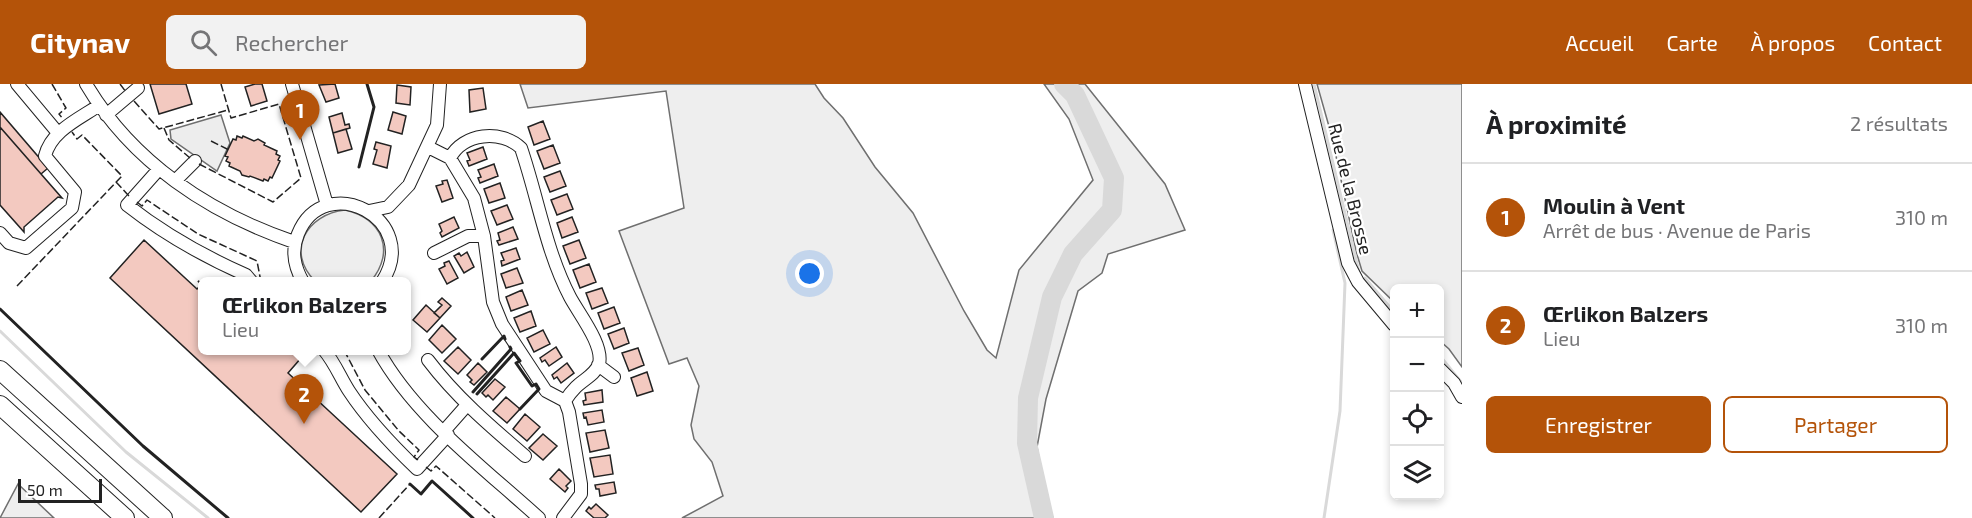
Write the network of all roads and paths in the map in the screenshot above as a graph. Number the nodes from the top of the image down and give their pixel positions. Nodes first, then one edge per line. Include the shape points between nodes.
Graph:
1 (17, 84) edge
2 (86, 84) edge
3 (292, 84) edge
4 (440, 84) edge
5 (1305, 84) edge
6 (138, 88) dead end
7 (102, 110) junction
8 (58, 133) junction
9 (428, 147) junction
10 (450, 158) junction
11 (195, 160) dead end
12 (159, 169) junction
13 (175, 181) junction
14 (327, 206) junction
15 (369, 211) junction
16 (0, 233) edge
17 (484, 236) junction
18 (294, 242) junction
19 (434, 253) dead end
20 (248, 277) edge
21 (300, 277) edge
22 (385, 277) edge
23 (1390, 319) edge
24 (328, 355) edge
25 (380, 355) edge
26 (428, 360) dead end
27 (598, 365) junction
28 (0, 370) edge
29 (1444, 373) edge
30 (614, 376) dead end
31 (1462, 397) edge
32 (565, 401) junction
33 (0, 405) edge
34 (466, 405) junction
35 (446, 433) junction
36 (525, 456) dead end
37 (125, 518) edge
38 (163, 518) edge
39 (539, 518) edge
40 (563, 518) edge

1 - 8 street
2 - 7 street
3 - 14 street
4 - 9 street via 437,125
5 - 23 street, Rue de la Brosse via 1348,263 1358,282
6 - 7 street
7 - 8 street
7 - 12 street
8 - 16 street via 45,156 75,192 72,208 26,248 9,243
9 - 10 street
9 - 15 street via 409,185 388,207
10 - 17 street via 474,198
10 - 27 street via 454,148 491,135 513,140 521,148 555,263 594,339 600,354
11 - 13 street
12 - 13 street
12 - 20 street via 127,205 192,249
13 - 18 street via 248,225
14 - 15 street via 349,204
14 - 18 street via 312,213
15 - 22 street via 380,220 392,249 391,265
17 - 19 street via 468,236
17 - 32 street via 493,302 502,324 546,391
18 - 21 street via 293,257
24 - 35 street via 368,416 417,469
25 - 35 street via 409,394
26 - 34 street
27 - 30 street
27 - 32 street
28 - 38 highway
29 - 31 street
32 - 40 street via 581,494
33 - 37 highway
34 - 35 street
34 - 36 street
35 - 39 street

